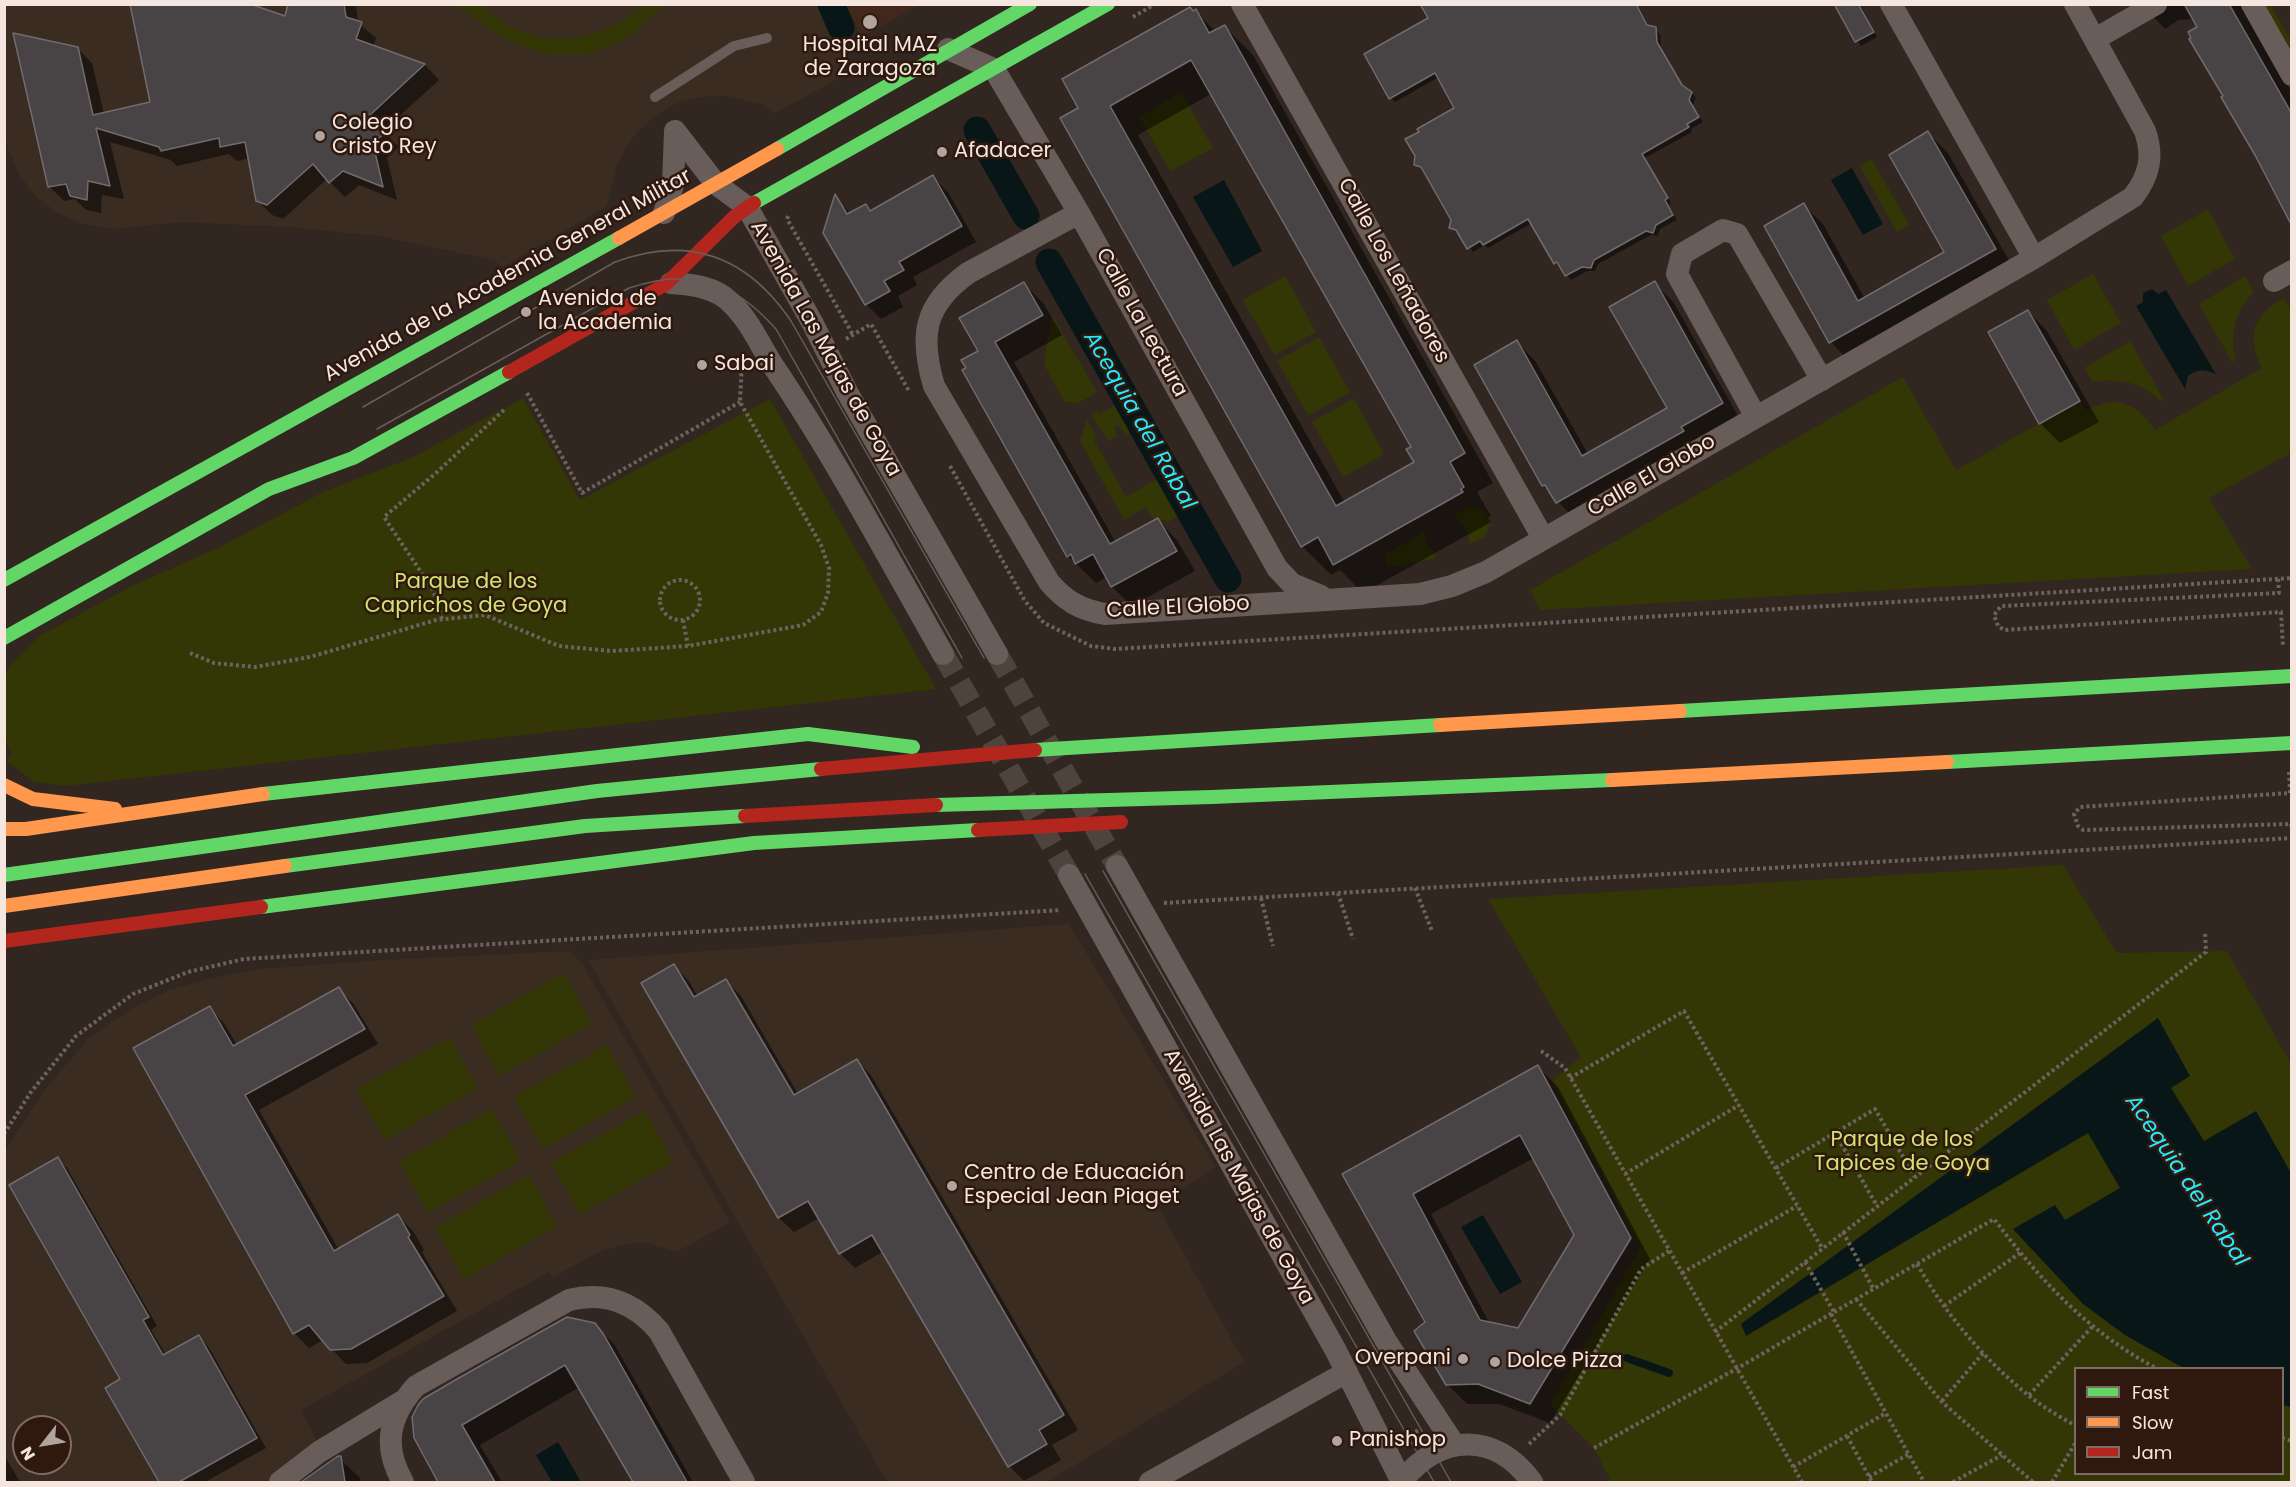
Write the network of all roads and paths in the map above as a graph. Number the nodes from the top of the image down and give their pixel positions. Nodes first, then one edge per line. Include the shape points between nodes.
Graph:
1 (1030, 4) edge
2 (1080, 4) edge
3 (1108, 4) edge
4 (1242, 4) edge
5 (1891, 4) edge
6 (2075, 4) edge
7 (2156, 4) edge
8 (2252, 4) edge
9 (1067, 27) junction
10 (767, 38) dead end
11 (2095, 39) junction
12 (948, 49) junction
13 (994, 69) junction
14 (2292, 75) edge
15 (655, 97) dead end
16 (716, 184) junction
17 (747, 207) junction
18 (789, 212) dead end
19 (663, 213) junction
20 (1079, 213) junction
21 (2034, 258) junction
22 (670, 283) junction
23 (853, 335) dead end
24 (742, 360) dead end
25 (1822, 380) junction
26 (522, 385) dead end
27 (525, 390) junction
28 (517, 398) dead end
29 (740, 402) junction
30 (509, 405) dead end
31 (1756, 417) junction
32 (1544, 538) junction
33 (2278, 579) dead end
34 (4, 580) edge
35 (1331, 599) junction
36 (2281, 612) dead end
37 (442, 619) junction
38 (683, 620) junction
39 (4, 638) edge
40 (688, 646) junction
41 (190, 653) dead end
42 (943, 654) tunnel mouth
43 (997, 654) tunnel mouth
44 (2292, 676) edge
45 (2292, 743) edge
46 (975, 754) junction
47 (4, 784) edge
48 (2290, 793) dead end
49 (1212, 797) junction
50 (143, 812) junction
51 (1161, 814) dead end
52 (1140, 820) dead end
53 (4, 829) edge
54 (2292, 829) edge
55 (2292, 838) edge
56 (1117, 866) tunnel mouth
57 (4, 875) edge
58 (1069, 875) tunnel mouth
59 (1416, 888) junction
60 (1338, 893) junction
61 (1261, 897) junction
62 (1167, 903) dead end
63 (4, 906) edge
64 (1063, 910) dead end
65 (1432, 931) dead end
66 (2205, 932) dead end
67 (1353, 939) dead end
68 (4, 941) edge
69 (1273, 946) dead end
70 (1541, 1051) dead end
71 (1570, 1078) junction
72 (1739, 1105) junction
73 (1834, 1133) junction
74 (4, 1134) edge
75 (1776, 1168) junction
76 (1625, 1174) junction
77 (1915, 1177) junction
78 (1797, 1206) junction
79 (1877, 1206) junction
80 (1843, 1232) junction
81 (1822, 1248) junction
82 (1669, 1251) junction
83 (2020, 1253) junction
84 (1805, 1262) junction
85 (1917, 1264) junction
86 (1682, 1273) junction
87 (1874, 1288) junction
88 (1856, 1299) junction
89 (1944, 1306) junction
90 (1832, 1313) junction
91 (2092, 1327) junction
92 (1715, 1332) junction
93 (1984, 1352) junction
94 (2154, 1367) edge
95 (1736, 1369) junction
96 (1347, 1372) junction
97 (2029, 1395) junction
98 (403, 1401) junction
99 (1941, 1402) junction
100 (1886, 1413) junction
101 (1438, 1419) junction
102 (2074, 1425) edge
103 (1847, 1436) junction
104 (1454, 1444) junction
105 (1528, 1445) dead end
106 (2074, 1445) edge
107 (1594, 1448) dead end
108 (1387, 1449) junction
109 (1909, 1454) junction
110 (2002, 1455) junction
111 (1793, 1467) junction
112 (1869, 1477) junction
113 (280, 1482) edge
114 (403, 1482) edge
115 (744, 1482) edge
116 (1150, 1482) edge
117 (1402, 1482) edge
118 (1532, 1482) edge
119 (1802, 1482) edge
120 (1872, 1482) edge
121 (1924, 1482) edge
122 (1953, 1482) edge
123 (2034, 1482) edge
124 (2052, 1482) edge

1 - 12 main road, Avenida de la Academia General Militar
2 - 9 main road
3 - 9 main road
4 - 32 street, Calle Los Leñadores
5 - 21 street
6 - 11 street, Calle El Globo
7 - 11 street
8 - 14 street
9 - 13 main road
10 - 15 lane via 734,46
11 - 21 street, Calle El Globo via 2145,131 2151,147 2150,165 2133,197
12 - 13 street
12 - 16 main road, Avenida de la Academia General Militar
13 - 17 main road
13 - 20 street, Calle La Lectura
16 - 17 street, Avenida Las Majas de Goya
16 - 19 main road, Avenida de la Academia General Militar
16 - 19 street, Avenida Las Majas de Goya via 675,131 673,185
17 - 22 main road
17 - 43 street, Avenida Las Majas de Goya via 847,392
18 - 23 path via 787,219
19 - 34 main road, Avenida de la Academia General Militar
20 - 35 street, Calle La Lectura via 1277,568 1292,584
20 - 35 street, Calle El Globo via 968,273 943,293 932,309 927,328 927,362 934,386 1049,582 1074,605 1105,614
21 - 25 street, Calle El Globo
22 - 39 main road via 353,458 269,489
22 - 42 street via 718,293 741,315 804,412
24 - 29 path
25 - 31 street, Calle El Globo
25 - 31 street via 1737,234 1723,230 1682,254 1677,274
26 - 27 path
27 - 28 path
27 - 29 path via 582,493
29 - 40 path via 821,545 829,568 828,593 821,612 803,625
30 - 37 path via 384,516 433,590
31 - 32 street, Calle El Globo
32 - 35 street, Calle El Globo via 1486,572 1452,586 1420,594
33 - 36 path via 2279,593 2001,606 1994,615 2004,630
37 - 40 path via 484,615 559,646 611,651
37 - 41 path via 310,657 255,667 214,663
38 - 38 path via 695,613 700,601 697,588 679,579 663,589 660,602 665,614
38 - 40 path
44 - 46 main road
45 - 49 main road via 1656,778
46 - 50 main road via 808,734 315,786
46 - 57 main road via 597,790
47 - 50 main road via 17,793 54,803
48 - 54 path via 2080,807 2074,814 2083,830 2291,824
49 - 51 main road
49 - 63 main road via 874,807 585,826
50 - 53 main road
52 - 68 main road via 754,843
55 - 59 path
56 - 101 street via 1380,1331
58 - 96 street, Avenida Las Majas de Goya
59 - 60 path
59 - 65 path
60 - 61 path
60 - 67 path
61 - 62 path
61 - 69 path
64 - 74 path via 244,959 188,972 123,1001 76,1036 31,1092
66 - 77 path via 2206,952
70 - 71 path via 1565,1068
71 - 72 path via 1684,1011
71 - 76 path
72 - 75 path
72 - 76 path
73 - 75 path
73 - 77 path via 1875,1109
73 - 79 path
75 - 78 path
76 - 82 path
77 - 79 path
78 - 81 path
78 - 86 path
79 - 80 path
80 - 81 path
80 - 87 path
81 - 84 path
82 - 86 path
82 - 105 path via 1641,1269 1560,1415
83 - 85 path via 1994,1219
83 - 89 path
83 - 91 path via 2045,1284
84 - 90 path
84 - 92 path
85 - 87 path
85 - 89 path
86 - 92 path
87 - 88 path
88 - 90 path
88 - 99 path
89 - 93 path
90 - 95 path
90 - 100 path
91 - 94 path
91 - 97 path
92 - 95 path
93 - 97 path
93 - 99 path
95 - 107 path
95 - 111 path
96 - 108 street, Avenida Las Majas de Goya
96 - 116 street
97 - 102 path
98 - 113 street via 320,1452
98 - 114 street via 392,1424 389,1448
98 - 115 street via 417,1386 569,1300 585,1296 615,1299 646,1316 659,1331
99 - 110 path
100 - 103 path
100 - 109 path
101 - 104 street
101 - 108 path
103 - 111 path
103 - 112 path
104 - 117 street via 1422,1461
104 - 118 street via 1480,1446 1504,1455 1521,1467
106 - 124 path
108 - 117 street, Avenida Las Majas de Goya
109 - 112 path
109 - 121 path
110 - 122 path
110 - 123 path
111 - 119 path
112 - 120 path

